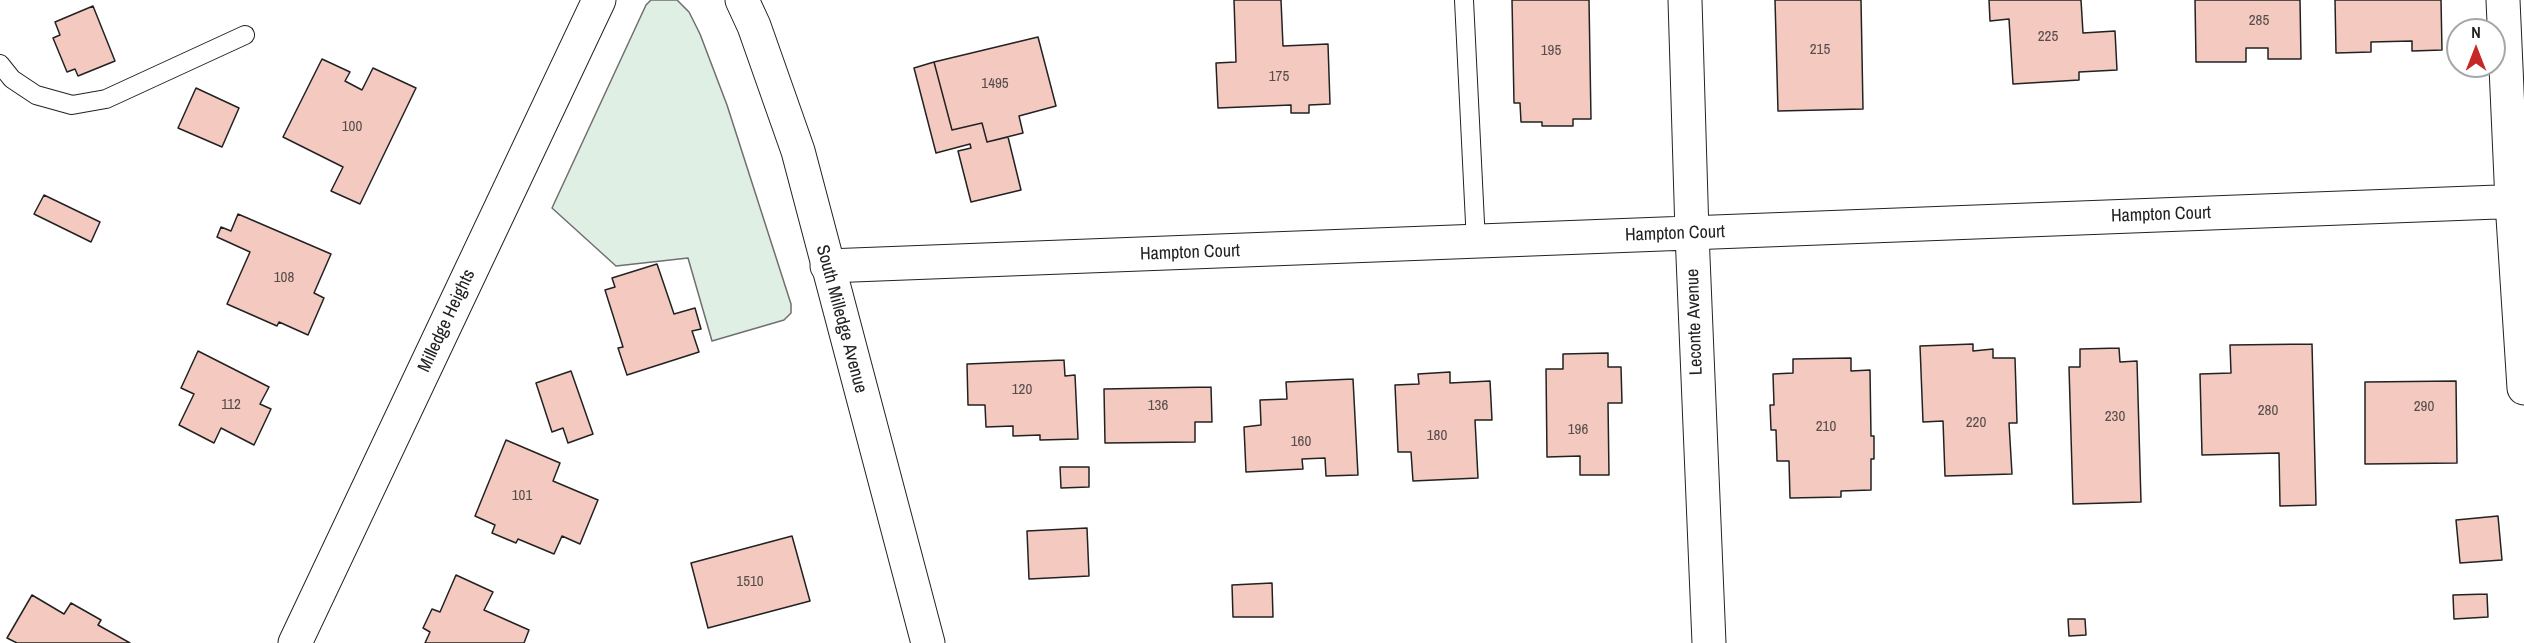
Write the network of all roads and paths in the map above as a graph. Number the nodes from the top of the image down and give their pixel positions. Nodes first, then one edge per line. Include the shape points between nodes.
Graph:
1 (599, 0) edge
2 (742, 0) edge
3 (1464, 0) edge
4 (1685, 0) edge
5 (2503, 0) edge
6 (245, 34) dead end
7 (0, 64) edge
8 (2518, 201) edge
9 (1692, 233) junction
10 (1476, 243) junction
11 (827, 267) junction
12 (2524, 388) edge
13 (295, 643) edge
14 (928, 643) edge
15 (1709, 643) edge

1 - 13 street, Milledge Heights
2 - 11 street, South Milledge Avenue via 798,150
3 - 10 lane
4 - 9 street, Leconte Avenue
5 - 8 street
6 - 7 lane via 106,99 72,105 36,95 12,79
8 - 9 street, Hampton Court
8 - 12 street
9 - 10 street, Hampton Court
9 - 15 street, Leconte Avenue
10 - 11 street, Hampton Court
11 - 14 street, South Milledge Avenue

